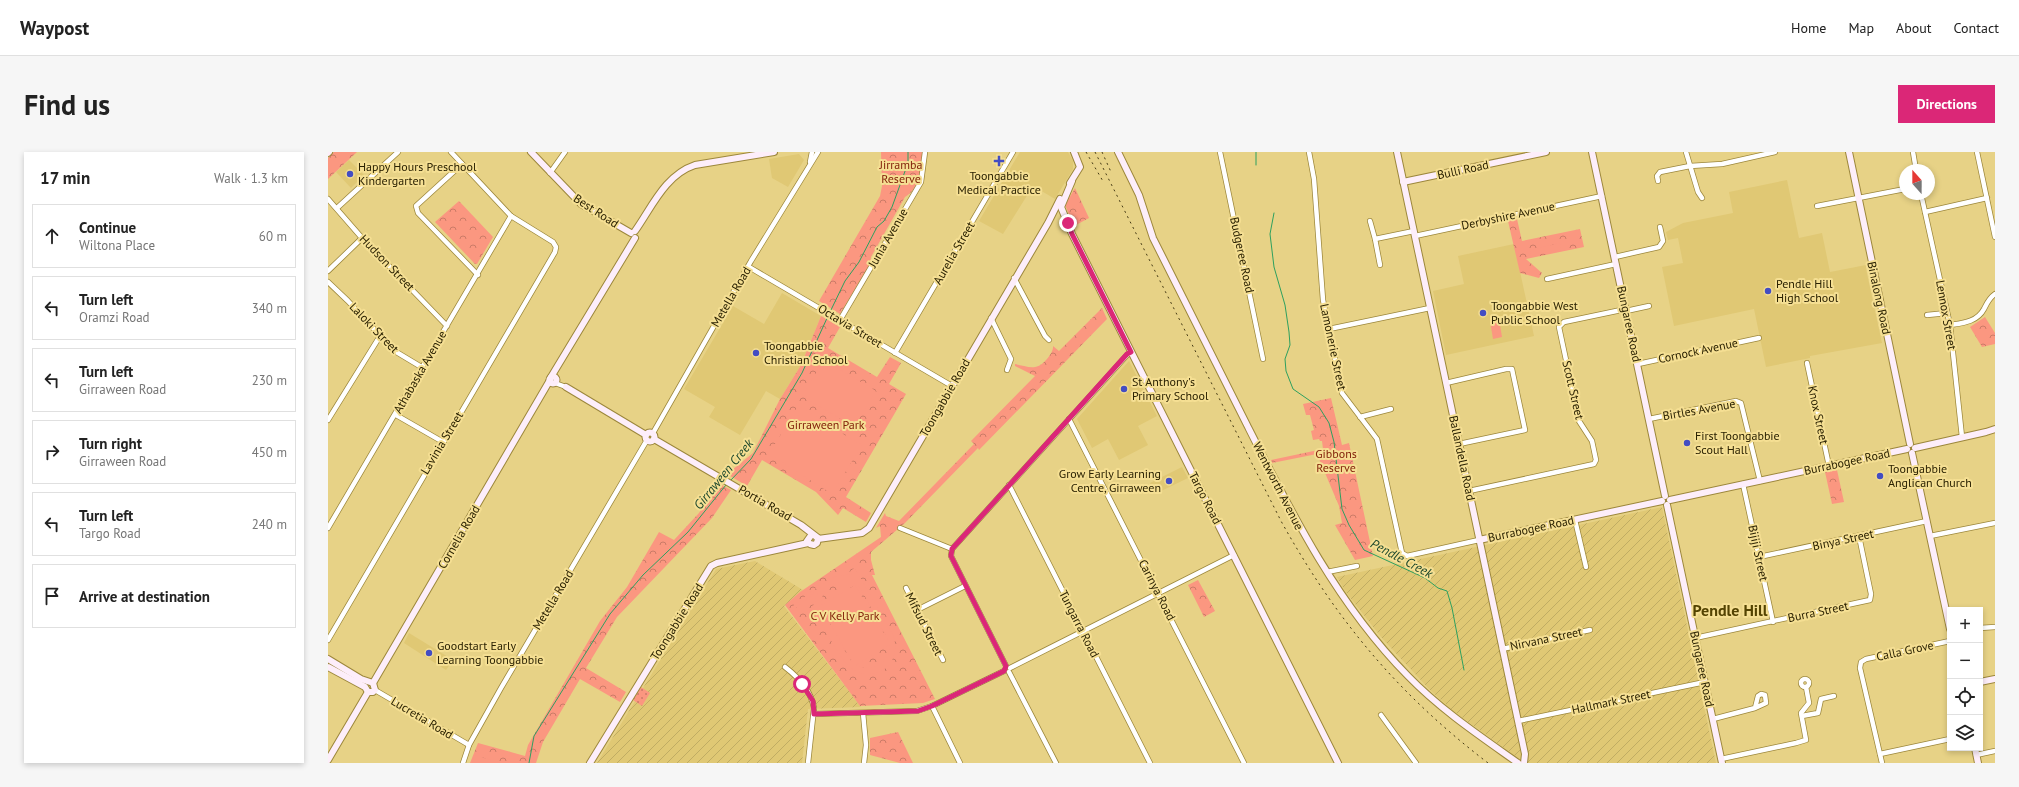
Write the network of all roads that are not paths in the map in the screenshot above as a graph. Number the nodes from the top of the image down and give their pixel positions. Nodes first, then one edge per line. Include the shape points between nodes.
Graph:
1 (398, 152) edge
2 (451, 152) edge
3 (531, 152) edge
4 (565, 152) edge
5 (774, 152) edge
6 (812, 152) edge
7 (818, 152) edge
8 (925, 152) edge
9 (1012, 152) edge
10 (1074, 152) edge
11 (1118, 152) edge
12 (1220, 152) edge
13 (1309, 152) edge
14 (1397, 152) edge
15 (1546, 152) edge
16 (1592, 152) edge
17 (1686, 152) edge
18 (1775, 152) edge
19 (1849, 152) edge
20 (1913, 152) edge
21 (1977, 152) edge
22 (810, 162) junction
23 (462, 164) junction
24 (1915, 164) edge
25 (1690, 166) junction
26 (550, 173) junction
27 (1658, 181) dead end
28 (1404, 182) junction
29 (1899, 190) edge
30 (1602, 196) junction
31 (1702, 198) dead end
32 (1858, 198) junction
33 (1987, 198) junction
34 (328, 199) edge
35 (1923, 200) edge
36 (1817, 206) dead end
37 (337, 208) junction
38 (1059, 209) junction
39 (1925, 212) junction
40 (512, 216) junction
41 (1370, 221) dead end
42 (1660, 227) dead end
43 (1414, 234) junction
44 (634, 235) junction
45 (1995, 237) edge
46 (362, 238) junction
47 (1375, 239) junction
48 (1615, 257) junction
49 (1616, 264) junction
50 (1380, 265) dead end
51 (749, 267) junction
52 (328, 271) edge
53 (478, 275) junction
54 (1014, 278) junction
55 (1547, 279) dead end
56 (328, 282) edge
57 (1995, 294) edge
58 (1649, 306) dead end
59 (1430, 308) junction
60 (1626, 310) junction
61 (1947, 313) junction
62 (1927, 315) dead end
63 (991, 318) junction
64 (840, 320) junction
65 (1950, 325) junction
66 (447, 326) junction
67 (1329, 329) junction
68 (380, 336) junction
69 (1759, 338) dead end
70 (1049, 340) dead end
71 (1131, 352) junction
72 (895, 353) junction
73 (1263, 359) dead end
74 (1807, 363) dead end
75 (1638, 364) junction
76 (424, 368) junction
77 (1007, 370) dead end
78 (554, 380) junction
79 (1446, 382) junction
80 (952, 386) junction
81 (566, 387) joint
82 (1391, 409) dead end
83 (396, 415) junction
84 (1360, 417) junction
85 (1069, 419) junction
86 (1649, 419) junction
87 (328, 420) edge
88 (1995, 429) edge
89 (654, 436) junction
90 (1962, 437) junction
91 (646, 438) junction
92 (443, 442) junction
93 (1459, 444) junction
94 (1911, 449) junction
95 (1829, 466) junction
96 (1760, 481) junction
97 (1743, 484) junction
98 (1009, 485) junction
99 (1469, 491) junction
100 (1666, 500) junction
101 (1575, 520) junction
102 (1927, 522) junction
103 (1995, 523) edge
104 (328, 528) edge
105 (900, 528) dead end
106 (812, 534) junction
107 (1859, 536) junction
108 (1930, 536) junction
109 (818, 540) junction
110 (1479, 540) junction
111 (808, 543) junction
112 (952, 549) junction
113 (1402, 553) joint
114 (1234, 555) junction
115 (1759, 557) junction
116 (1357, 566) dead end
117 (1586, 567) dead end
118 (1326, 572) junction
119 (965, 586) junction
120 (906, 588) dead end
121 (1159, 593) junction
122 (917, 610) junction
123 (1947, 615) edge
124 (1772, 622) junction
125 (1995, 627) edge
126 (1983, 628) edge
127 (1590, 630) dead end
128 (1083, 631) junction
129 (1695, 638) junction
130 (328, 640) edge
131 (1947, 642) edge
132 (1502, 649) junction
133 (328, 658) edge
134 (943, 660) dead end
135 (784, 666) dead end
136 (328, 667) edge
137 (1007, 669) junction
138 (1995, 679) edge
139 (1983, 681) edge
140 (1705, 682) junction
141 (369, 686) junction
142 (1806, 687) dead end
143 (375, 690) joint
144 (1834, 696) dead end
145 (932, 706) junction
146 (1755, 708) dead end
147 (863, 713) junction
148 (814, 714) junction
149 (1381, 715) dead end
150 (1802, 716) junction
151 (1713, 719) junction
152 (1518, 721) junction
153 (1947, 740) edge
154 (469, 745) junction
155 (1975, 751) edge
156 (1995, 751) edge
157 (1880, 754) junction
158 (1976, 755) junction
159 (328, 760) edge
160 (1722, 761) edge
161 (463, 763) edge
162 (590, 763) edge
163 (808, 763) edge
164 (864, 763) edge
165 (960, 763) edge
166 (1056, 763) edge
167 (1150, 763) edge
168 (1244, 763) edge
169 (1338, 763) edge
170 (1416, 763) edge
171 (1518, 763) edge
172 (1524, 763) edge
173 (1882, 763) edge
174 (1978, 763) edge

1 - 37 street
2 - 23 street
3 - 26 street, Best Road
4 - 26 street
5 - 44 street, Cornelia Road via 684,169 669,181
6 - 22 street, Metella Road
7 - 22 street, Metella Road
8 - 64 street, Junia Avenue via 921,182
9 - 72 street, Aurelia Street
10 - 38 street, Toongabbie Road via 1080,167
11 - 118 street, Wentworth Avenue via 1139,195 1153,238 1291,512
12 - 73 street, Budgeree Road
13 - 67 street, Lamonerie Street via 1314,179 1323,300
14 - 28 street, Ballandella Road
15 - 28 street, Bulli Road
16 - 30 street, Bungaree Road
17 - 25 street
18 - 25 street via 1722,164
19 - 32 street, Binalong Road
20 - 24 street
21 - 33 street
22 - 51 street, Metella Road
23 - 40 street
23 - 53 street via 416,206 418,213
25 - 27 street via 1660,172 1657,176
25 - 31 street
26 - 44 street, Best Road via 581,204
28 - 43 street, Ballandella Road
29 - 32 street
30 - 43 street, Derbyshire Avenue
30 - 48 street, Bungaree Road
32 - 36 street
32 - 94 street, Binalong Road
33 - 39 street
33 - 45 street
34 - 37 street, Hudson Street
35 - 39 street, Lennox Street
37 - 46 street, Hudson Street
38 - 54 street, Toongabbie Road
38 - 71 street, Targo Road
39 - 61 street, Lennox Street
40 - 53 street, Athabaska Avenue
40 - 92 street, Lavinia Street via 553,242 555,252
41 - 47 street
42 - 48 street via 1662,241 1659,247
43 - 47 street, Derbyshire Avenue
43 - 59 street, Ballandella Road
44 - 78 street, Cornelia Road via 561,363
46 - 52 street
46 - 66 street, Hudson Street
47 - 50 street
48 - 49 street, Bungaree Road
49 - 55 street
49 - 60 street, Bungaree Road
51 - 64 street, Octavia Street
51 - 89 street, Metella Road
53 - 66 street, Athabaska Avenue
54 - 63 street, Toongabbie Road
54 - 70 street
56 - 68 street, Laloki Street
57 - 65 street via 1979,316
58 - 60 street
59 - 67 street
59 - 79 street, Ballandella Road
60 - 75 street, Bungaree Road
60 - 99 street, Scott Street via 1564,322 1560,326 1579,420 1592,442 1596,460 1594,464
61 - 62 street
61 - 65 street, Lennox Street
63 - 77 street via 1011,359
63 - 80 street, Toongabbie Road
64 - 72 street, Octavia Street
65 - 90 street, Lennox Street
66 - 76 street, Athabaska Avenue
67 - 84 street, Lamonerie Street via 1342,393
68 - 76 street, Laloki Street via 396,352
68 - 87 street
69 - 75 street, Cornock Avenue
71 - 85 street
71 - 114 street, Targo Road
72 - 80 street, Octavia Street
74 - 95 street, Knox Street
75 - 86 street, Bungaree Road
76 - 83 street, Athabaska Avenue
78 - 81 street
78 - 141 street, Cornelia Road
79 - 93 street, Ballandella Road
79 - 93 street via 1512,369 1518,395 1524,430
80 - 109 street, Toongabbie Road via 869,528 862,533
81 - 91 street
82 - 84 street
83 - 92 street
83 - 104 street, Athabaska Avenue
84 - 113 street, Lamonerie Street via 1377,438
85 - 98 street
85 - 121 street, Carinya Road
86 - 96 street, Birtles Avenue via 1736,401 1741,403
86 - 100 street, Bungaree Road
88 - 90 street, Burrabogee Road
89 - 91 street via 649,432
89 - 106 street, Portia Road
90 - 94 street, Burrabogee Road
91 - 154 street, Metella Road
92 - 130 street, Lavinia Street
93 - 99 street, Ballandella Road
94 - 95 street, Burrabogee Road
94 - 102 street, Binalong Road
95 - 96 street, Burrabogee Road
96 - 97 street, Burrabogee Road
97 - 100 street, Burrabogee Road
97 - 115 street, Bijiji Street
98 - 112 street
98 - 128 street, Tungarra Road
99 - 110 street, Ballandella Road
100 - 101 street, Burrabogee Road
100 - 129 street, Bungaree Road
101 - 110 street, Burrabogee Road
101 - 117 street
102 - 107 street, Binya Street
102 - 108 street, Binalong Road
103 - 108 street
105 - 112 street
106 - 109 street
106 - 111 street via 808,538
107 - 115 street, Binya Street
107 - 124 street, Burra Street via 1872,594 1870,600
108 - 123 street, Binalong Road
109 - 111 street via 814,545
110 - 113 street, Burrabogee Road via 1407,556
110 - 132 street, Ballandella Road
111 - 162 street, Toongabbie Road via 711,566
112 - 119 street via 951,556
114 - 121 street
114 - 169 street, Targo Road
115 - 124 street, Bijiji Street
116 - 118 street
118 - 171 street, Wentworth Avenue via 1369,631 1411,680 1446,711
119 - 122 street
119 - 137 street
120 - 122 street, Mifsud Street
121 - 128 street
121 - 168 street, Carinya Road
122 - 134 street, Mifsud Street
124 - 129 street, Burra Street
125 - 126 street
127 - 132 street, Nirvana Street
128 - 137 street
128 - 167 street, Tungarra Road
129 - 140 street, Bungaree Road
131 - 157 street, Calla Grove via 1861,662
132 - 152 street, Ballandella Road
133 - 141 street
135 - 148 street via 795,674 807,690 813,701
136 - 141 street
137 - 145 street
137 - 166 street
138 - 139 street
140 - 151 street, Bungaree Road
140 - 152 street, Hallmark Street
141 - 143 street via 373,692
141 - 159 street, Cornelia Road
142 - 150 street via 1809,702
143 - 154 street, Lucretia Road
144 - 150 street via 1821,699 1818,713
145 - 147 street via 918,711
145 - 165 street
146 - 151 street
147 - 148 street
147 - 164 street via 866,745
148 - 163 street
149 - 170 street
150 - 160 street via 1805,740
151 - 160 street, Bungaree Road
152 - 172 street, Ballandella Road via 1525,754
153 - 157 street
154 - 161 street, Metella Road
155 - 158 street
156 - 158 street
157 - 173 street
158 - 174 street

